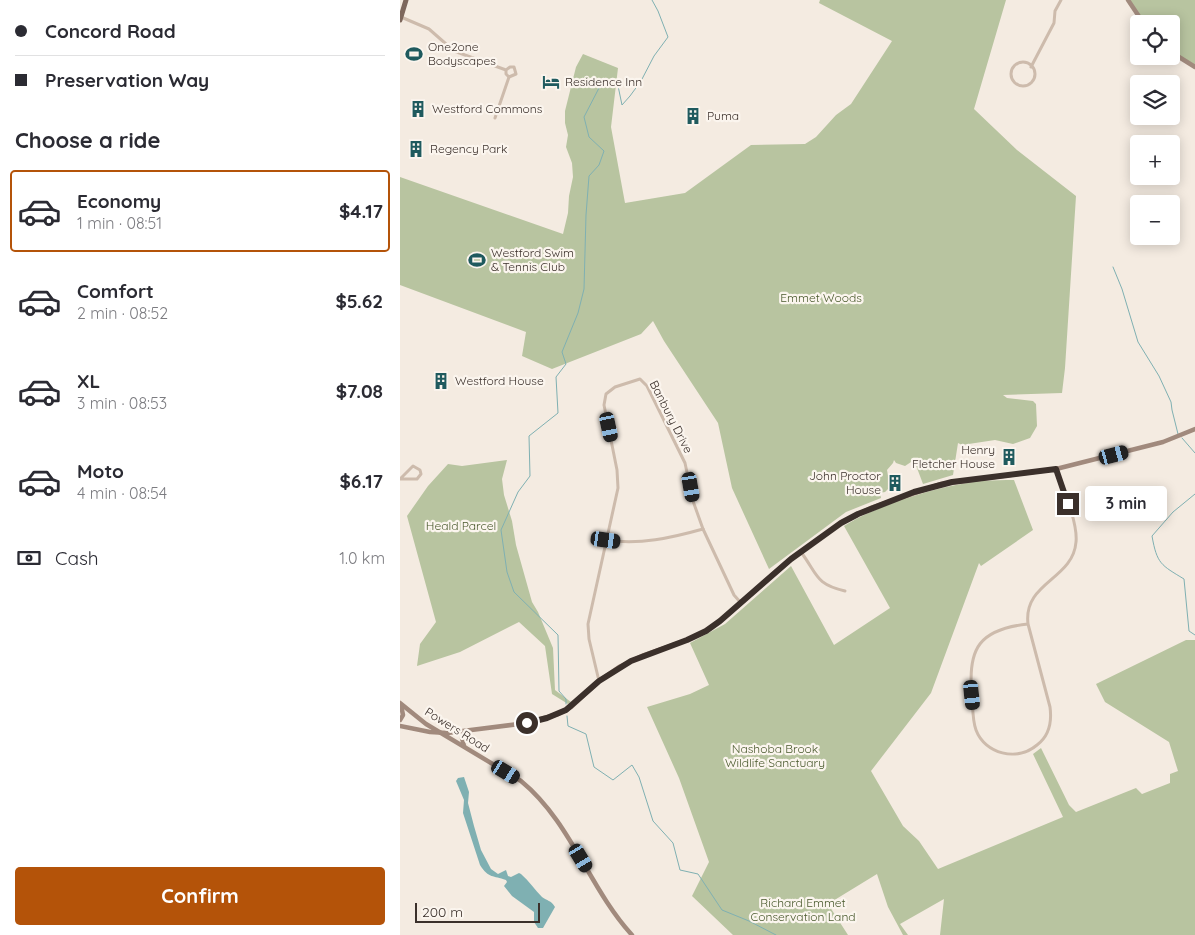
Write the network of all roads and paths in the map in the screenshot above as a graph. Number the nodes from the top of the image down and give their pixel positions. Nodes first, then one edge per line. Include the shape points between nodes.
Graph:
1 (406, 0) edge
2 (1061, 0) edge
3 (1128, 0) edge
4 (1138, 15) edge
5 (400, 19) edge
6 (1180, 58) edge
7 (1031, 66) junction
8 (1195, 67) edge
9 (506, 70) junction
10 (509, 77) junction
11 (495, 118) dead end
12 (1195, 429) edge
13 (1056, 469) junction
14 (400, 479) edge
15 (703, 529) junction
16 (606, 540) junction
17 (801, 552) junction
18 (845, 591) dead end
19 (741, 603) junction
20 (1028, 624) junction
21 (599, 681) junction
22 (400, 703) edge
23 (400, 720) edge
24 (400, 726) edge
25 (466, 731) junction
26 (440, 732) junction
27 (465, 747) junction
28 (632, 935) edge

1 - 5 main road
2 - 7 street via 1054,23
3 - 4 main road
5 - 9 street via 429,29 454,51
6 - 8 main road
7 - 7 street via 1034,76 1031,82 1021,86 1014,83 1011,72 1015,66 1022,63
9 - 10 street
9 - 10 street via 512,66 516,69 516,74
10 - 11 street
12 - 13 main road via 1163,442
13 - 17 main road via 927,488 849,518
13 - 20 street via 1073,522 1076,546 1068,564 1033,597 1028,610
14 - 14 street via 413,466 420,470 417,479
15 - 16 street via 654,540
15 - 16 street, Banbury Drive via 680,452 644,381 635,380 610,391 604,399 618,480
15 - 19 street, Banbury Drive
16 - 21 street, Banbury Drive via 588,624
17 - 18 street via 821,582
17 - 19 main road
19 - 21 main road via 706,631 631,661
20 - 20 street via 1002,628 985,638 977,648 970,667 976,730 988,746 1007,754 1027,752 1038,744 1050,721 1050,707
21 - 25 main road via 571,707 558,714 527,723
22 - 23 main road via 403,715
22 - 26 main road, Powers Road
24 - 26 main road
25 - 26 main road
25 - 27 main road via 462,738
26 - 27 main road, Powers Road
27 - 28 main road, Powers Road via 521,781 542,800 613,912

